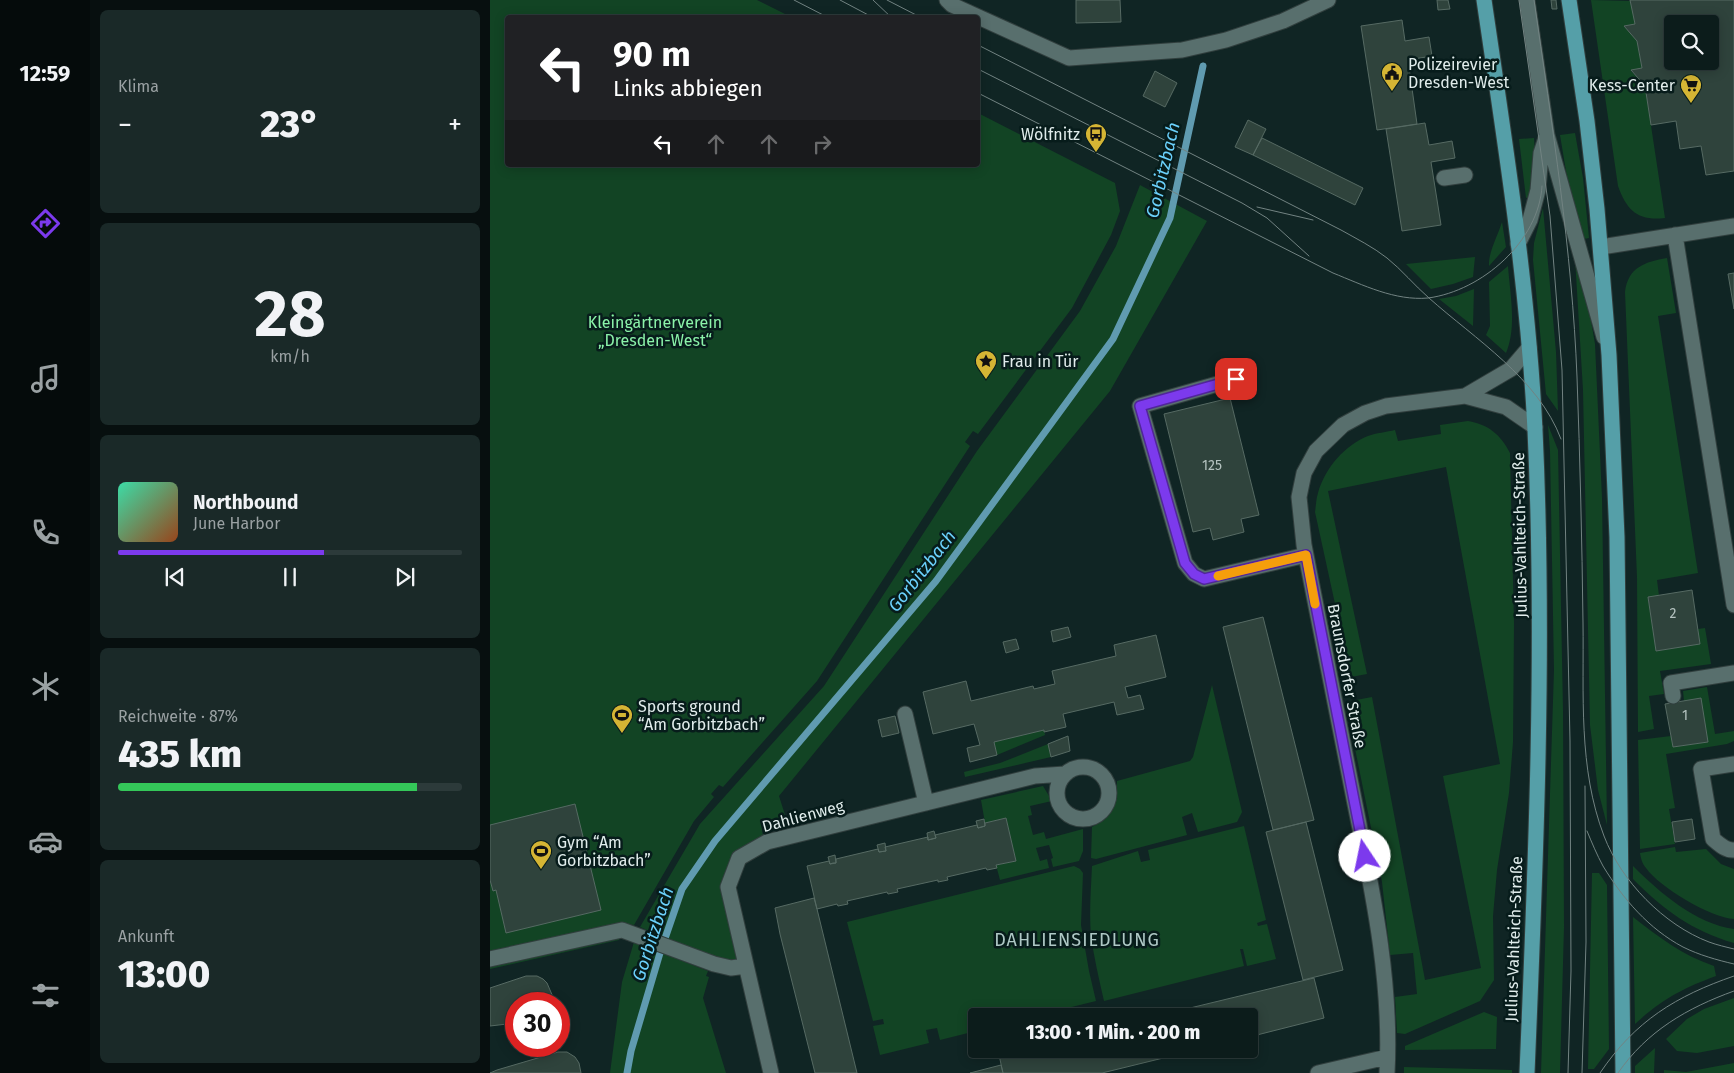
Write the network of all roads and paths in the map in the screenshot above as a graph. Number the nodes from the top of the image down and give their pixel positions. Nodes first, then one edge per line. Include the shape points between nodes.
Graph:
1 (947, 0) edge
2 (1328, 0) edge
3 (1484, 0) edge
4 (1528, 0) edge
5 (1569, 0) edge
6 (974, 15) edge
7 (980, 18) edge
8 (1547, 135) junction
9 (1465, 176) dead end
10 (1444, 178) dead end
11 (1734, 226) edge
12 (1675, 235) junction
13 (1518, 244) junction
14 (1601, 247) junction
15 (1528, 348) junction
16 (1608, 355) junction
17 (1236, 379) dead end
18 (1465, 396) junction
19 (1534, 427) junction
20 (1306, 555) junction
21 (1734, 605) edge
22 (1734, 673) edge
23 (1673, 696) dead end
24 (905, 714) dead end
25 (1734, 764) edge
26 (1065, 774) dead end
27 (926, 803) junction
28 (1734, 850) edge
29 (490, 960) edge
30 (746, 966) junction
31 (1388, 1057) junction
32 (771, 1073) edge
33 (1318, 1073) edge
34 (1386, 1073) edge
35 (1527, 1073) edge
36 (1623, 1073) edge

1 - 6 street
2 - 7 street via 1283,21 1226,40 1182,50 1069,58
3 - 13 main road, Julius-Vahlteich-Straße
4 - 8 street
5 - 14 main road
8 - 13 street via 1541,152 1538,190 1530,220
8 - 16 street
9 - 10 street
11 - 12 street
12 - 14 street
12 - 21 street
13 - 15 main road, Julius-Vahlteich-Straße
14 - 16 main road
15 - 18 street, Braunsdorfer Straße via 1511,369
15 - 19 main road, Julius-Vahlteich-Straße
16 - 36 main road via 1616,537
17 - 20 street via 1140,406 1185,563 1194,574 1204,579
18 - 19 street, Braunsdorfer Straße via 1506,407
18 - 20 street, Braunsdorfer Straße via 1386,406 1365,413 1343,424 1316,451 1304,473 1298,497
19 - 35 main road, Julius-Vahlteich-Straße via 1540,624
20 - 31 street, Braunsdorfer Straße via 1376,911 1386,992
22 - 23 street via 1671,683
24 - 27 street
25 - 28 street via 1702,769 1714,839
26 - 27 street, Dahlienweg via 1035,776
27 - 30 street, Dahlienweg via 767,842 739,858 728,887
29 - 30 street via 622,930 714,964 731,968
30 - 32 street, Dahlienweg
31 - 33 street
31 - 34 street, Braunsdorfer Straße

